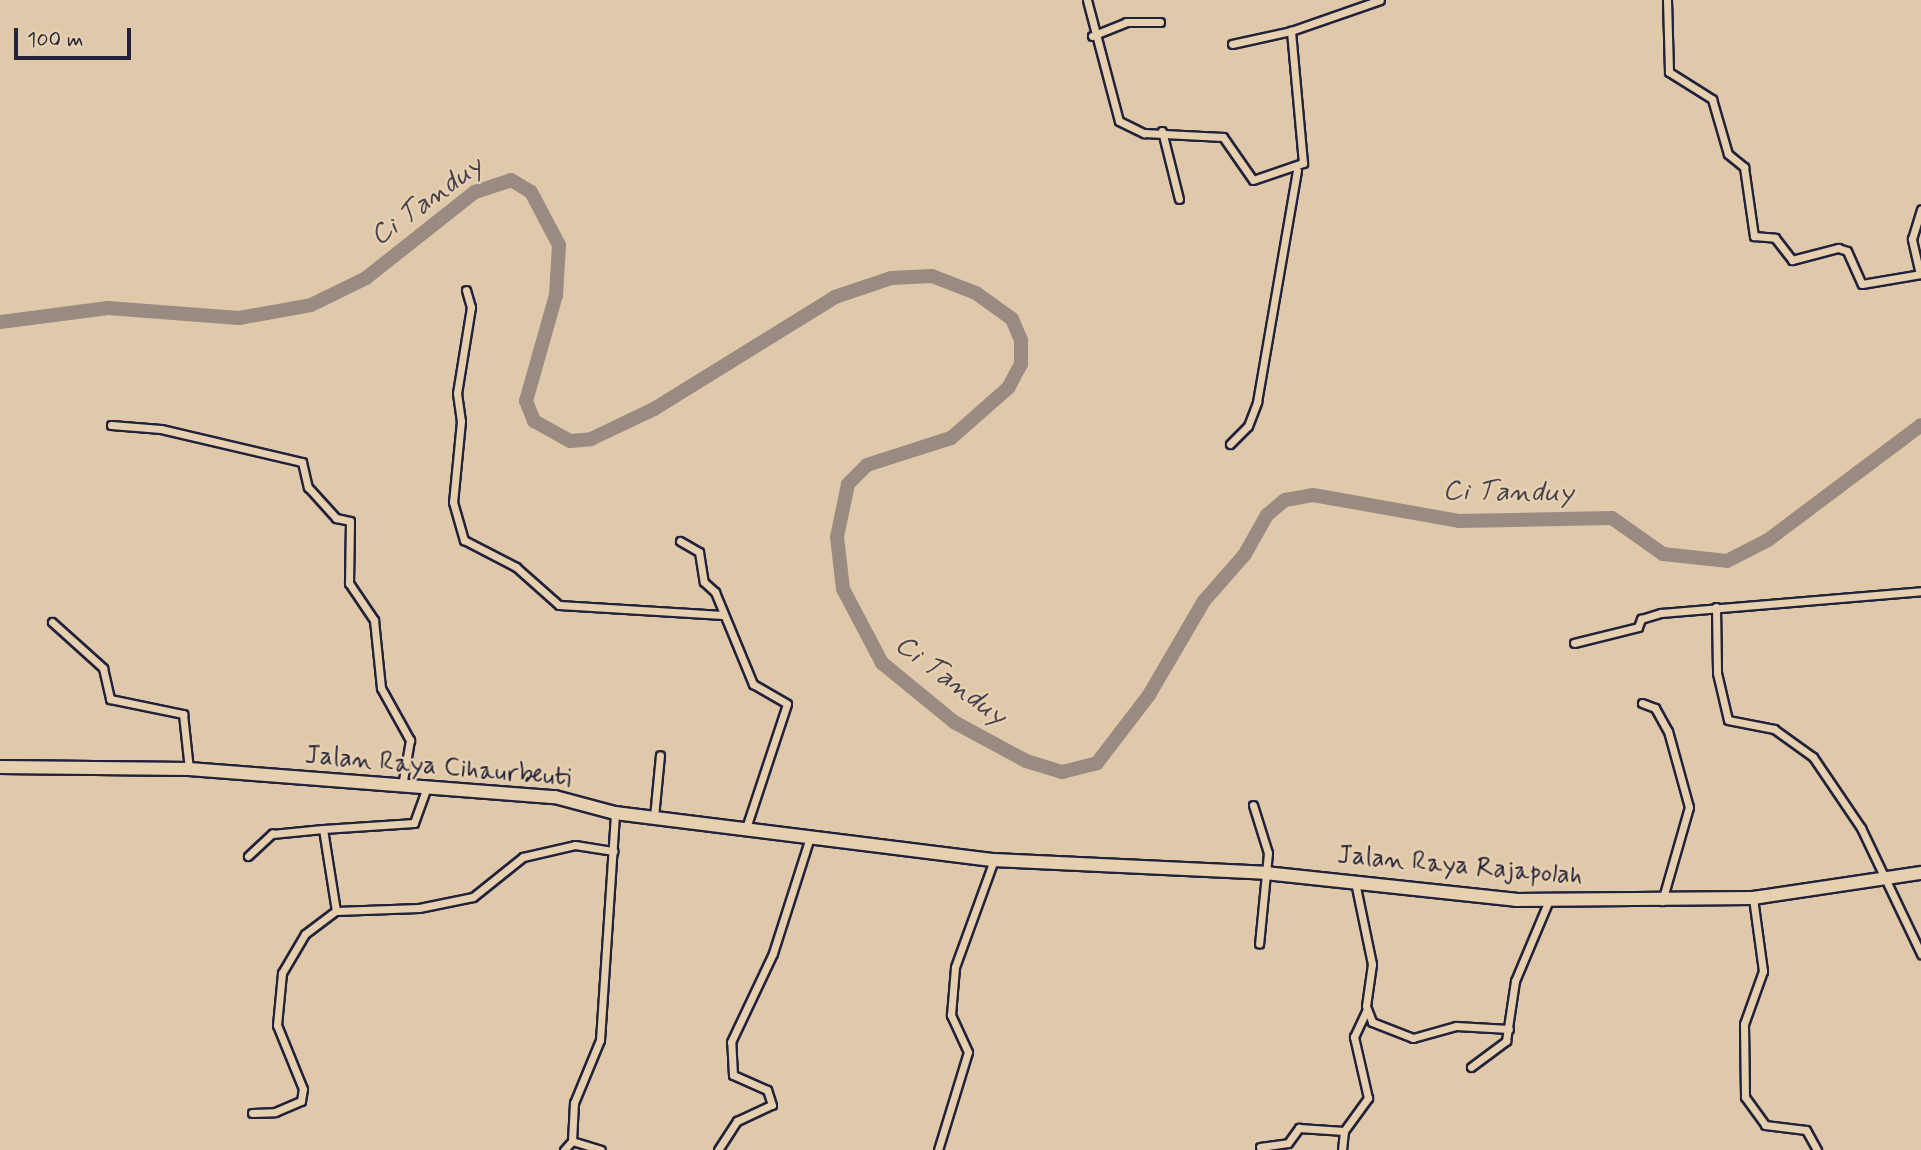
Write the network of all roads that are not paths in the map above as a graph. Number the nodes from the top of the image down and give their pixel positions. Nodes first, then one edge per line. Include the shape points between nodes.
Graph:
1 (1087, 0) edge
2 (1380, 0) edge
3 (1667, 0) edge
4 (1160, 22) dead end
5 (1291, 30) junction
6 (1092, 36) junction
7 (1232, 44) dead end
8 (1162, 131) junction
9 (1297, 170) junction
10 (1180, 199) dead end
11 (1921, 209) edge
12 (1920, 272) edge
13 (466, 290) dead end
14 (111, 425) dead end
15 (1230, 444) dead end
16 (680, 541) dead end
17 (1921, 591) edge
18 (1716, 607) junction
19 (723, 615) junction
20 (52, 622) dead end
21 (1574, 643) dead end
22 (1642, 703) dead end
23 (660, 755) dead end
24 (0, 767) edge
25 (188, 769) junction
26 (402, 786) junction
27 (426, 787) junction
28 (1253, 805) dead end
29 (615, 813) junction
30 (654, 817) junction
31 (746, 828) junction
32 (323, 829) junction
33 (810, 837) junction
34 (614, 851) junction
35 (248, 856) dead end
36 (994, 860) junction
37 (1265, 873) junction
38 (1921, 873) edge
39 (1882, 881) junction
40 (1355, 882) junction
41 (1753, 898) junction
42 (1549, 900) junction
43 (1662, 902) junction
44 (337, 911) junction
45 (1259, 944) dead end
46 (1921, 954) edge
47 (1367, 1011) junction
48 (1509, 1029) junction
49 (1471, 1068) dead end
50 (252, 1113) dead end
51 (1344, 1131) junction
52 (572, 1141) junction
53 (1260, 1147) dead end
54 (564, 1150) edge
55 (601, 1150) edge
56 (718, 1150) edge
57 (938, 1150) edge
58 (1342, 1150) edge
59 (1817, 1150) edge

1 - 6 street
2 - 5 street
3 - 12 street via 1670,72 1712,99 1728,154 1744,167 1754,236 1775,238 1792,260 1838,248 1847,251 1862,284
4 - 6 street via 1126,22
5 - 7 street
5 - 9 street via 1304,159
6 - 8 street via 1119,121 1136,131
8 - 9 street via 1230,140 1249,180
8 - 10 street
9 - 15 street via 1259,391 1248,426
11 - 12 street via 1912,239
13 - 19 street via 471,307 457,393 461,422 453,502 464,540 516,567 559,605
14 - 26 street via 161,429 302,462 308,487 336,518 350,521 349,583 374,620 382,688 410,740
16 - 19 street via 697,549 704,582 715,592
17 - 18 street
18 - 21 street via 1647,615 1637,627
18 - 39 street via 1717,673 1728,720 1765,725 1807,750 1861,828
19 - 31 street via 753,684 787,704
20 - 25 street via 103,668 110,699 183,714
22 - 43 street via 1655,708 1668,731 1689,807
23 - 30 street
24 - 25 highway, Jalan Raya Cihaurbeuti
25 - 26 highway, Jalan Raya Cihaurbeuti
26 - 27 highway, Jalan Raya Cihaurbeuti
27 - 29 highway, Jalan Raya Cihaurbeuti via 555,797
27 - 32 street via 414,823
28 - 37 street via 1266,839
29 - 30 highway, Jalan Raya Cihaurbeuti
29 - 34 street
30 - 31 highway, Jalan Raya Cihaurbeuti
31 - 33 highway, Jalan Raya Cihaurbeuti
32 - 35 street via 272,834
32 - 44 street
33 - 36 highway, Jalan Raya Cihaurbeuti
33 - 56 street via 773,953 731,1042 733,1075 766,1090 772,1105 737,1121
34 - 44 street via 575,845 523,858 473,897 419,908
34 - 52 street via 600,1040 574,1103
36 - 37 highway, Jalan Raya Rajapolah
36 - 57 street via 956,967 951,1015 968,1052
37 - 40 highway, Jalan Raya Rajapolah
37 - 45 street
38 - 39 highway, Jalan Raya Rajapolah
39 - 41 highway, Jalan Raya Rajapolah
39 - 46 street
40 - 42 highway, Jalan Raya Rajapolah
40 - 47 street via 1372,964
41 - 43 highway, Jalan Raya Rajapolah
41 - 59 street via 1763,971 1744,1024 1745,1097 1765,1125 1806,1130
42 - 43 highway, Jalan Raya Rajapolah
42 - 48 street via 1515,981
44 - 50 street via 304,934 282,973 277,1025 303,1089 301,1101 275,1112
47 - 48 street via 1372,1022 1403,1037 1456,1026
47 - 51 street via 1354,1037 1368,1098
48 - 49 street via 1502,1048
51 - 53 street via 1299,1128 1288,1143
51 - 58 street
52 - 54 street
52 - 55 street

